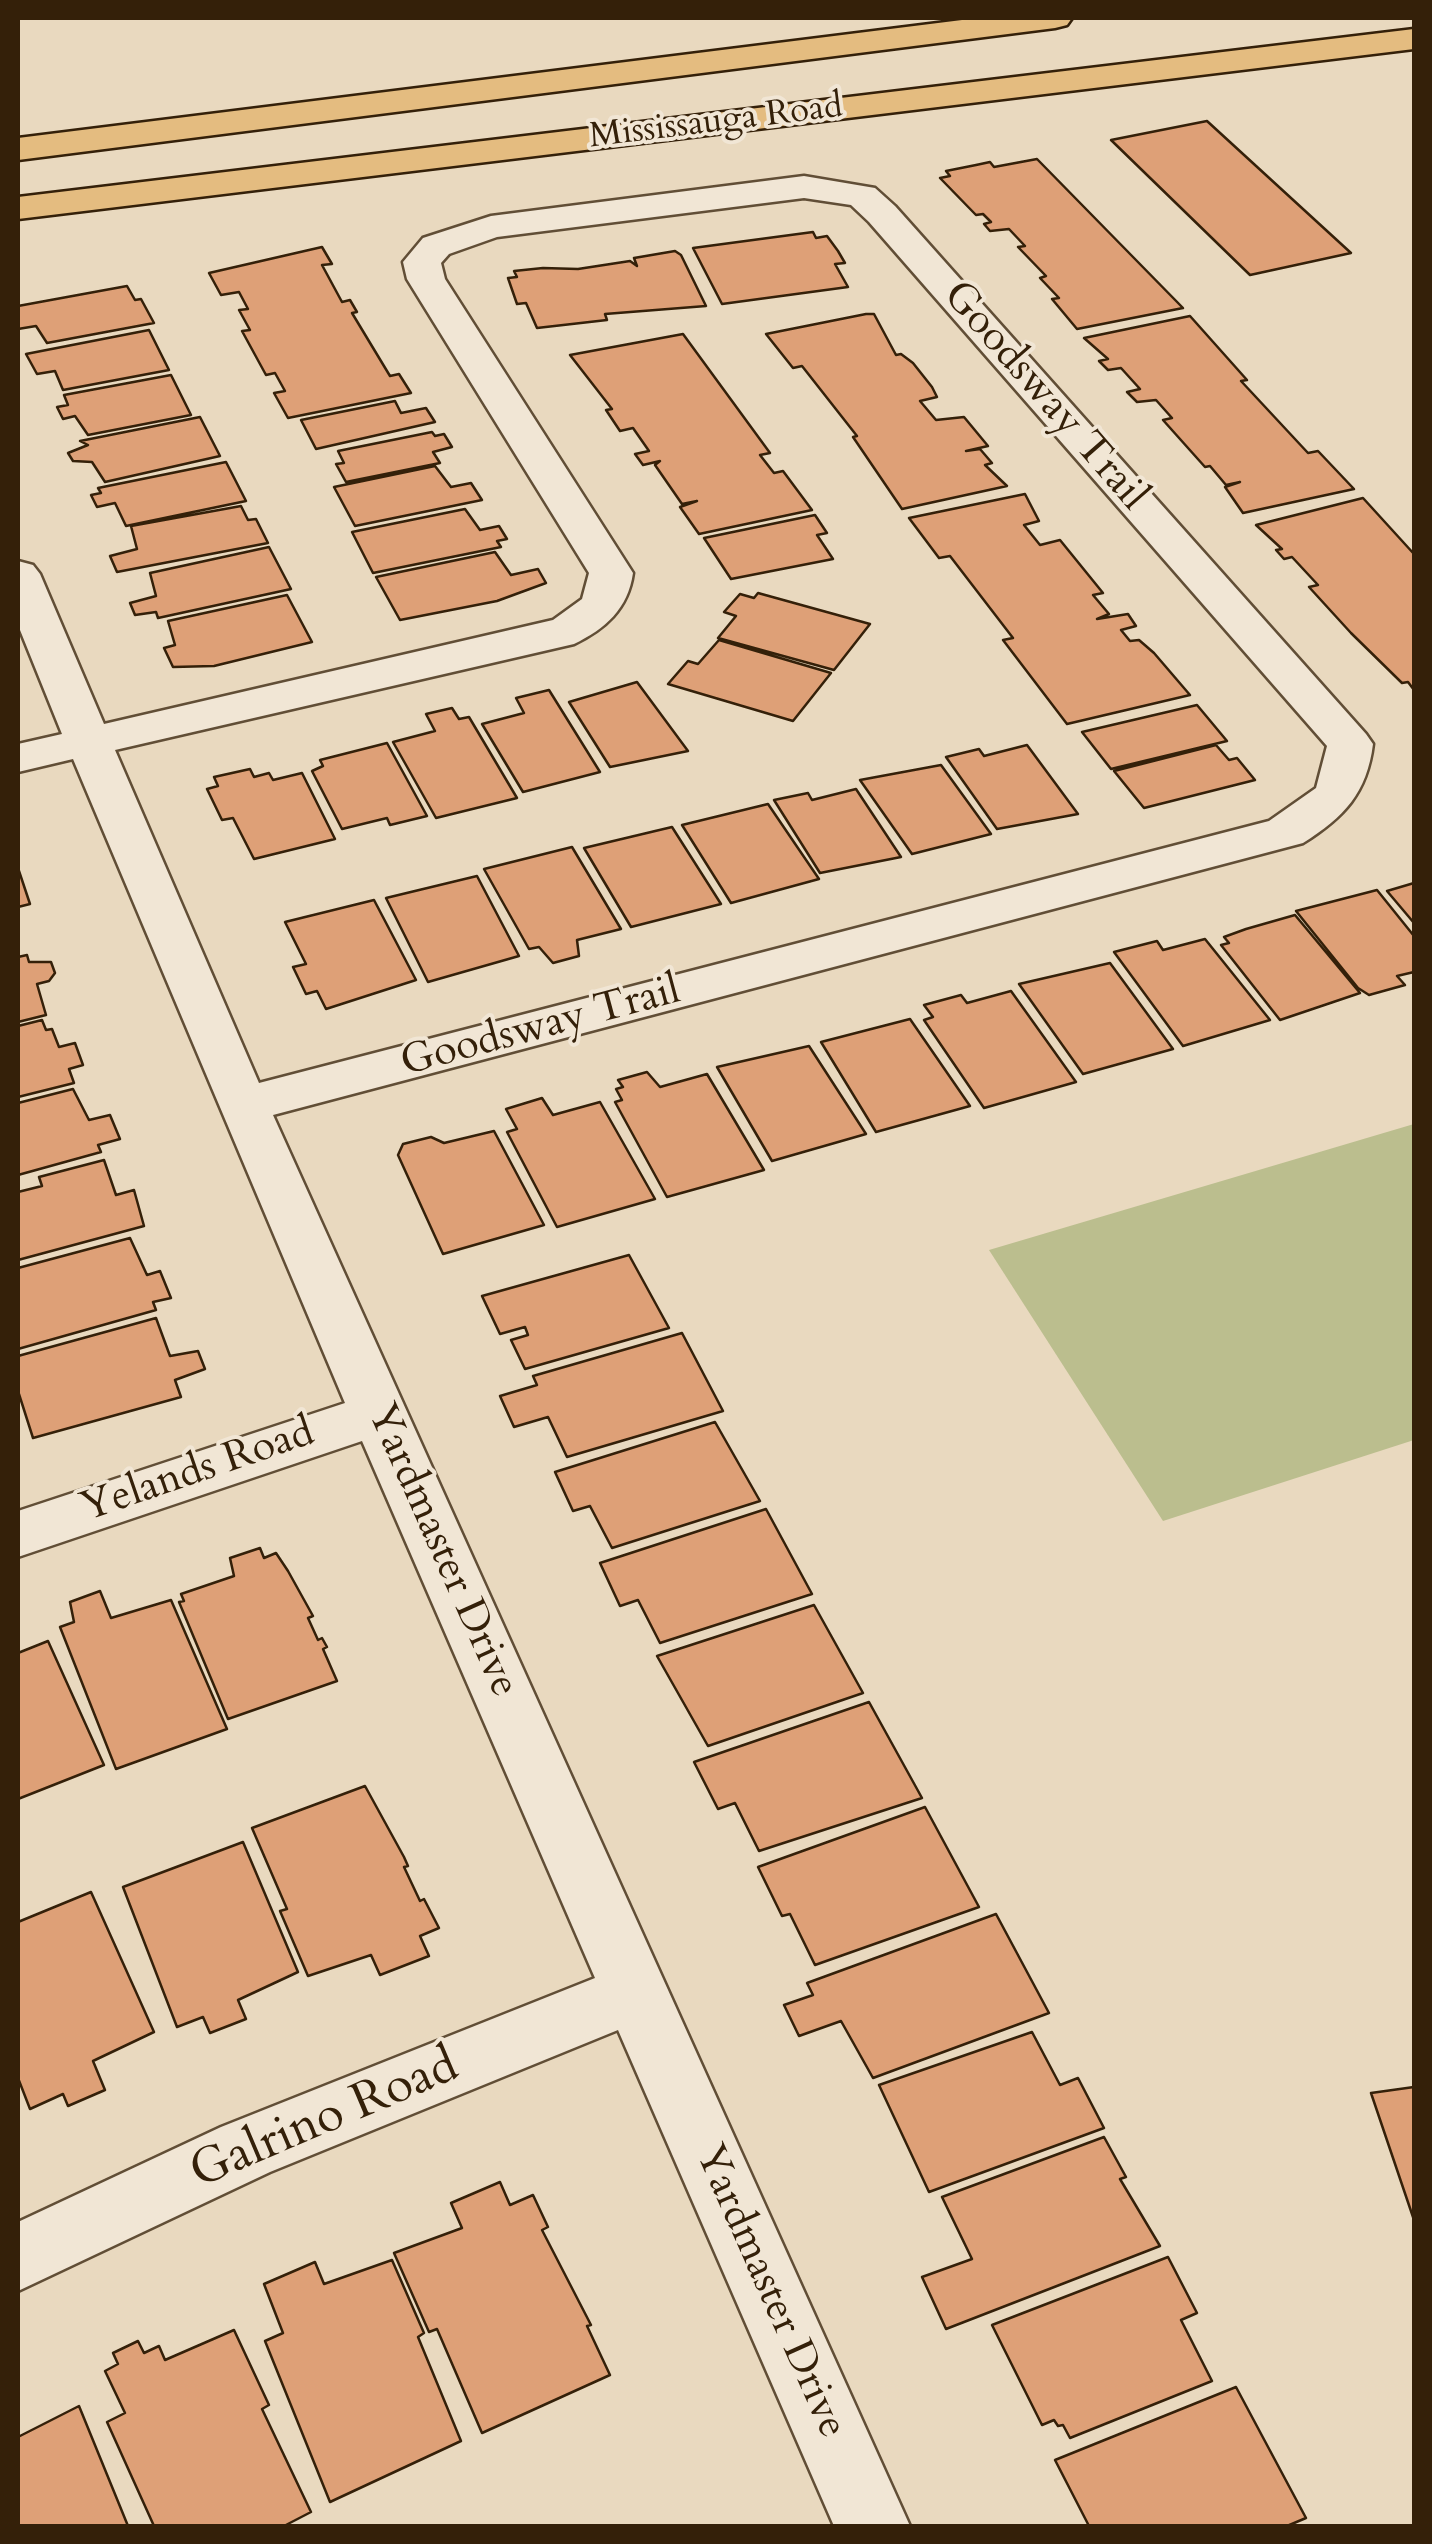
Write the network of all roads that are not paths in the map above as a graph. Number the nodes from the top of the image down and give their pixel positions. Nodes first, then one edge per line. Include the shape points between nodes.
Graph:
1 (1055, 18) edge
2 (1414, 39) edge
3 (18, 149) edge
4 (18, 208) edge
5 (18, 574) edge
6 (89, 741) junction
7 (18, 758) edge
8 (242, 1105) junction
9 (380, 1412) junction
10 (18, 1534) edge
11 (637, 1992) junction
12 (18, 2258) edge
13 (872, 2526) edge

1 - 3 main road, Mississauga Road
2 - 4 main road, Mississauga Road
5 - 6 street, Yardmaster Drive
6 - 7 street
6 - 8 street, Yardmaster Drive
6 - 8 street, Goodsway Trail via 558,635 583,623 601,608 611,573 426,279 422,262 436,246 491,227 804,187 862,196 882,214 1350,744 1347,777 1325,808 1286,832
8 - 9 street, Yardmaster Drive
9 - 10 street, Yelands Road
9 - 11 street, Yardmaster Drive
11 - 12 street, Galrino Road via 344,2111
11 - 13 street, Yardmaster Drive

